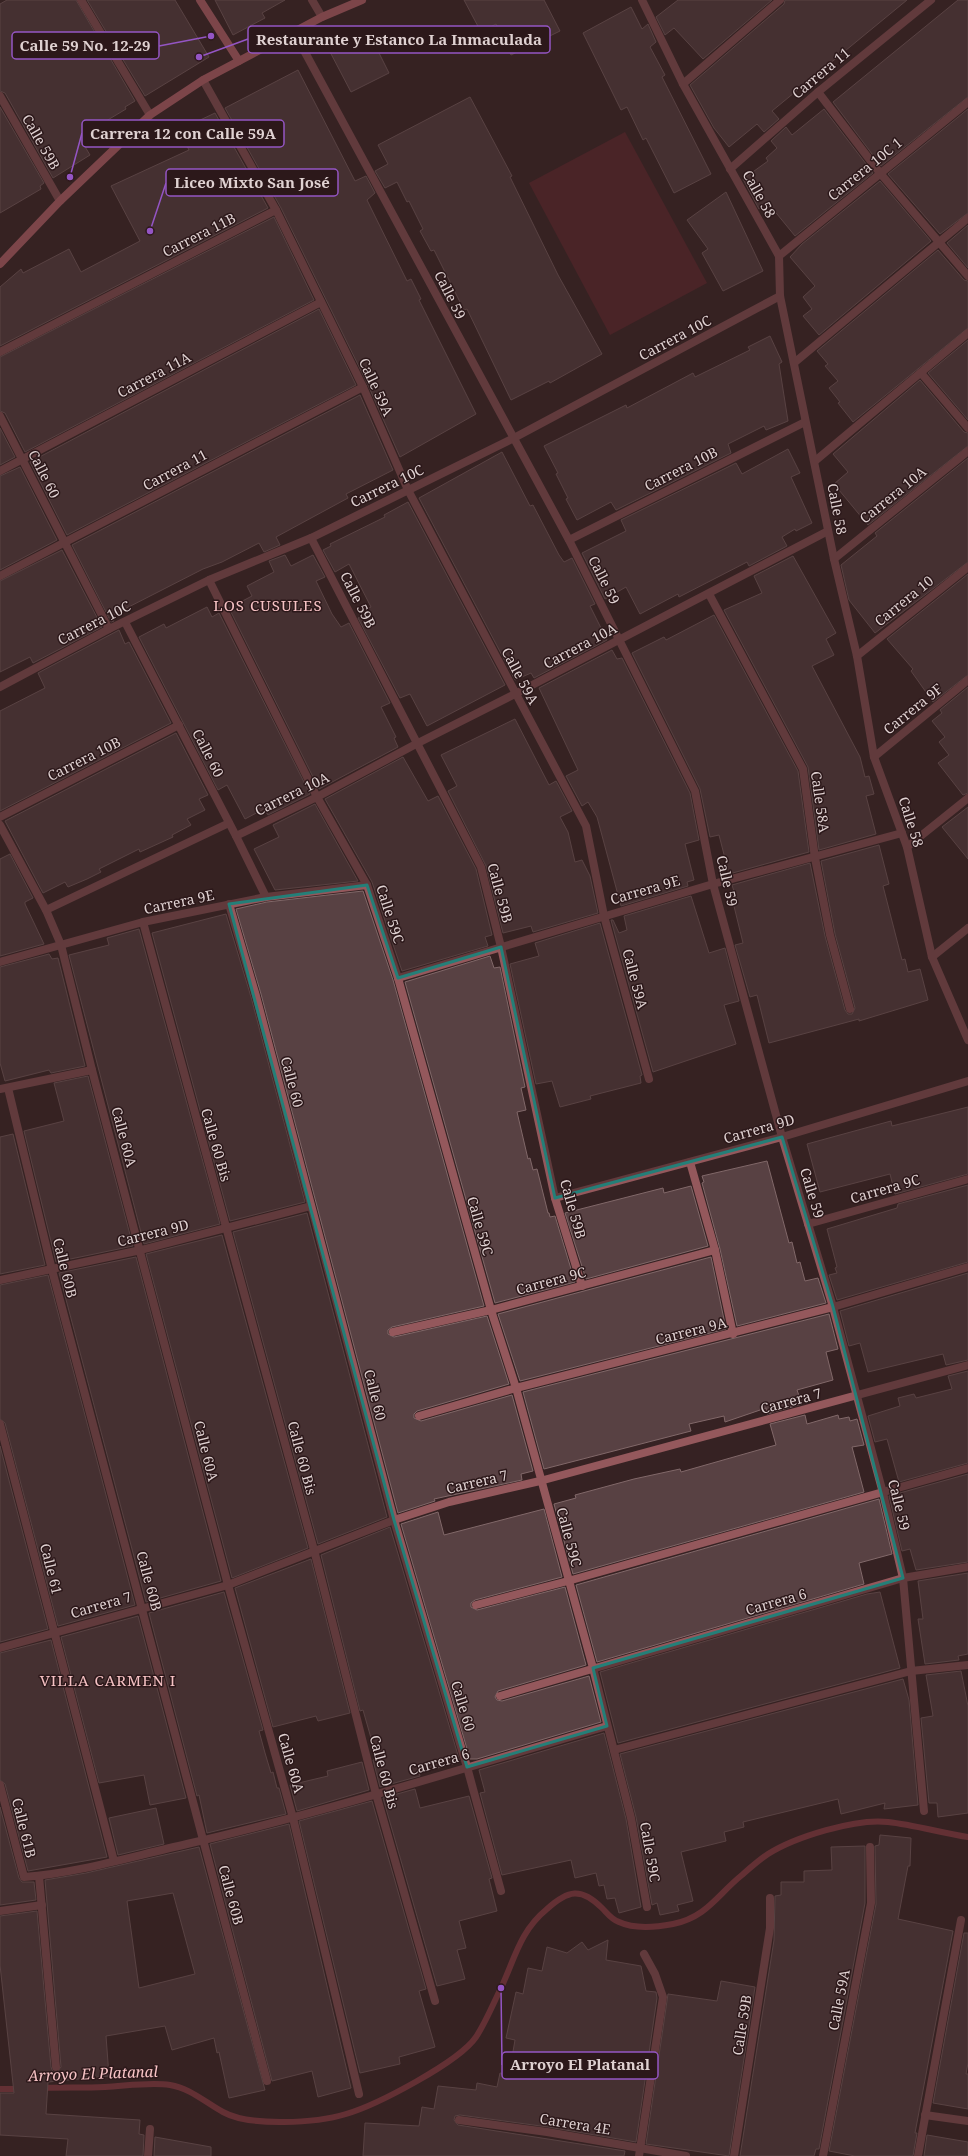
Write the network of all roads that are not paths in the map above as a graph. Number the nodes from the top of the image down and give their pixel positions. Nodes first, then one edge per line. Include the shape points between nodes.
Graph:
1 (81, 0) edge
2 (200, 0) edge
3 (312, 0) edge
4 (362, 0) edge
5 (642, 0) edge
6 (780, 0) edge
7 (931, 0) edge
8 (322, 17) junction
9 (294, 32) junction
10 (239, 61) junction
11 (203, 80) junction
12 (683, 84) junction
13 (818, 92) junction
14 (0, 96) edge
15 (968, 102) edge
16 (150, 115) junction
17 (730, 169) junction
18 (880, 173) junction
19 (60, 201) junction
20 (276, 210) junction
21 (968, 218) edge
22 (938, 241) junction
23 (778, 256) junction
24 (0, 264) edge
25 (968, 276) edge
26 (780, 296) junction
27 (321, 302) junction
28 (968, 333) edge
29 (0, 352) edge
30 (794, 363) junction
31 (920, 373) junction
32 (363, 387) junction
33 (0, 416) edge
34 (805, 422) junction
35 (968, 428) edge
36 (512, 440) junction
37 (968, 451) edge
38 (22, 460) junction
39 (815, 461) junction
40 (0, 471) edge
41 (408, 490) junction
42 (828, 531) junction
43 (311, 538) junction
44 (569, 540) junction
45 (65, 543) junction
46 (834, 559) junction
47 (968, 567) edge
48 (0, 576) edge
49 (209, 580) junction
50 (709, 594) junction
51 (125, 622) junction
52 (109, 629) junction
53 (619, 640) junction
54 (857, 656) junction
55 (968, 680) edge
56 (0, 687) edge
57 (515, 694) junction
58 (179, 725) junction
59 (416, 744) junction
60 (874, 757) junction
61 (317, 797) junction
62 (968, 798) edge
63 (0, 816) edge
64 (229, 823) junction
65 (0, 825) edge
66 (902, 833) junction
67 (236, 836) junction
68 (907, 847) junction
69 (815, 858) junction
70 (713, 884) junction
71 (368, 885) junction
72 (266, 897) junction
73 (229, 904) junction
74 (46, 910) junction
75 (604, 916) junction
76 (143, 922) junction
77 (968, 928) edge
78 (61, 945) junction
79 (501, 947) junction
80 (932, 957) junction
81 (0, 962) edge
82 (398, 978) junction
83 (850, 1009) dead end
84 (968, 1040) edge
85 (92, 1070) junction
86 (649, 1079) dead end
87 (968, 1081) edge
88 (4, 1088) edge
89 (782, 1137) junction
90 (690, 1162) junction
91 (968, 1179) edge
92 (555, 1198) junction
93 (310, 1206) junction
94 (808, 1224) junction
95 (226, 1228) junction
96 (141, 1250) junction
97 (715, 1250) junction
98 (968, 1267) edge
99 (52, 1270) junction
100 (0, 1280) edge
101 (582, 1286) junction
102 (833, 1307) junction
103 (491, 1310) junction
104 (393, 1332) dead end
105 (733, 1334) junction
106 (968, 1365) edge
107 (516, 1388) junction
108 (857, 1396) junction
109 (419, 1416) dead end
110 (0, 1424) edge
111 (968, 1468) edge
112 (540, 1481) junction
113 (882, 1493) junction
114 (394, 1520) junction
115 (314, 1550) junction
116 (968, 1567) edge
117 (903, 1578) junction
118 (568, 1582) junction
119 (228, 1585) junction
120 (476, 1605) dead end
121 (142, 1607) junction
122 (54, 1632) junction
123 (0, 1648) edge
124 (968, 1665) edge
125 (593, 1668) junction
126 (911, 1671) junction
127 (500, 1696) dead end
128 (607, 1726) junction
129 (614, 1750) junction
130 (468, 1768) junction
131 (0, 1785) edge
132 (376, 1794) junction
133 (924, 1811) dead end
134 (293, 1818) junction
135 (203, 1840) junction
136 (870, 1847) dead end
137 (114, 1861) junction
138 (39, 1876) junction
139 (24, 1877) joint
140 (501, 1891) dead end
141 (770, 1898) dead end
142 (42, 1905) junction
143 (647, 1907) dead end
144 (0, 1910) edge
145 (961, 1920) dead end
146 (964, 1932) edge
147 (644, 1954) dead end
148 (435, 2001) dead end
149 (56, 2067) dead end
150 (267, 2081) dead end
151 (359, 2094) dead end
152 (925, 2115) junction
153 (459, 2120) dead end
154 (968, 2121) edge
155 (150, 2129) dead end
156 (639, 2152) edge
157 (148, 2156) edge
158 (686, 2156) edge
159 (734, 2156) edge
160 (823, 2156) edge
161 (918, 2156) edge

1 - 16 street
2 - 10 main road
3 - 8 street
4 - 8 main road
5 - 12 street, Calle 58
6 - 12 street
7 - 13 street, Carrera 11
8 - 9 main road
9 - 10 main road
9 - 36 street, Calle 59
10 - 11 main road
11 - 16 main road
11 - 20 street
12 - 17 street, Calle 58
13 - 17 street, Carrera 11
13 - 18 street
14 - 19 street, Calle 59B
15 - 18 street, Carrera 10C 1
16 - 19 main road
17 - 23 street, Calle 58
18 - 22 street
18 - 23 street, Carrera 10C 1
19 - 24 main road
20 - 27 street, Calle 59A
20 - 29 street, Carrera 11B
21 - 22 street
22 - 25 street
22 - 30 street
23 - 26 street, Calle 58
26 - 30 street, Calle 58
26 - 36 street, Carrera 10C
27 - 32 street, Calle 59A
27 - 38 street, Carrera 11A
28 - 31 street
30 - 34 street, Calle 58
31 - 35 street
31 - 39 street
32 - 41 street, Calle 59A
32 - 45 street, Carrera 11
33 - 38 street, Calle 60
34 - 39 street, Calle 58
34 - 44 street, Carrera 10B
36 - 41 street, Carrera 10C
36 - 44 street, Calle 59
37 - 46 street, Carrera 10A
38 - 40 street, Carrera 11A
38 - 45 street, Calle 60
39 - 42 street, Calle 58
41 - 43 street, Carrera 10C
41 - 57 street, Calle 59A
42 - 46 street, Calle 58
42 - 50 street, Carrera 10A
43 - 49 street, Carrera 10C
43 - 59 street, Calle 59B
44 - 53 street, Calle 59
45 - 48 street, Carrera 11
45 - 52 street, Calle 60
46 - 54 street, Calle 58
47 - 54 street, Carrera 10
49 - 51 street, Carrera 10C
49 - 61 street, Calle 59C
50 - 53 street, Carrera 10A
50 - 69 street, Calle 58A via 803,769
51 - 52 street, Carrera 10C
51 - 58 street, Calle 60
52 - 56 street, Carrera 10C
53 - 57 street, Carrera 10A
53 - 70 street, Calle 59 via 696,791
54 - 60 street, Calle 58
55 - 60 street, Carrera 9F
57 - 59 street, Carrera 10A
57 - 75 street, Calle 59A via 586,826
58 - 63 street, Carrera 10B
58 - 64 street, Calle 60
59 - 61 street, Carrera 10A
59 - 79 street, Calle 59B via 481,867
60 - 66 street, Calle 58
61 - 67 street, Carrera 10A
61 - 71 street, Calle 59C
62 - 68 street
64 - 67 street, Calle 60
64 - 74 street
65 - 74 street, Calle 60A
66 - 68 street, Calle 58
66 - 69 street, Carrera 9E
67 - 72 street, Calle 60
68 - 80 street, Calle 58
69 - 70 street, Carrera 9E
69 - 83 street, Calle 58A via 830,935
70 - 75 street, Carrera 9E
70 - 89 street, Calle 59
71 - 72 street, Carrera 9E
71 - 82 street, Calle 59C
72 - 73 street, Carrera 9E
73 - 76 street, Carrera 9E
73 - 93 street, Calle 60 via 256,996
74 - 78 street, Calle 60A
75 - 79 street, Carrera 9E
75 - 86 street, Calle 59A
76 - 78 street, Carrera 9E
76 - 95 street, Calle 60 Bis
77 - 80 street
78 - 81 street, Carrera 9E
78 - 85 street, Calle 60A
79 - 82 street, Carrera 9E
79 - 92 street, Calle 59B
80 - 84 street, Calle 58
82 - 103 street, Calle 59C
85 - 88 street
85 - 96 street, Calle 60A
87 - 89 street, Carrera 9D
88 - 99 street, Calle 60B
89 - 90 street, Carrera 9D
89 - 94 street, Calle 59
90 - 92 street, Carrera 9D
90 - 97 street
91 - 94 street, Carrera 9C
92 - 101 street, Calle 59B
93 - 95 street, Carrera 9D
93 - 114 street, Calle 60
94 - 102 street, Calle 59
95 - 96 street, Carrera 9D
95 - 115 street, Calle 60 Bis
96 - 99 street, Carrera 9D
96 - 119 street, Calle 60A
97 - 101 street, Carrera 9C
97 - 105 street
98 - 102 street, Carrera 9A
99 - 100 street, Carrera 9D
99 - 121 street, Calle 60B
101 - 103 street, Carrera 9C
102 - 105 street, Carrera 9A
102 - 108 street, Calle 59
103 - 104 street, Carrera 9C
103 - 107 street, Calle 59C
105 - 107 street, Carrera 9A
106 - 108 street, Carrera 7
107 - 109 street, Carrera 9A
107 - 112 street, Calle 59C
108 - 112 street, Carrera 7
108 - 113 street, Calle 59
110 - 122 street, Calle 61
111 - 113 street
112 - 114 street, Carrera 7 via 449,1502
112 - 118 street, Calle 59C
113 - 117 street, Calle 59
113 - 118 street
114 - 115 street, Carrera 7
114 - 130 street, Calle 60
115 - 119 street, Carrera 7
115 - 132 street, Calle 60 Bis
116 - 117 street, Carrera 6
117 - 125 street, Carrera 6
117 - 126 street, Calle 59
118 - 120 street
118 - 125 street, Calle 59C
119 - 121 street, Carrera 7
119 - 134 street, Calle 60A
121 - 122 street, Carrera 7
121 - 135 street, Calle 60B
122 - 123 street, Carrera 7
122 - 137 street, Calle 61
124 - 126 street
125 - 127 street, Carrera 6
125 - 128 street, Calle 59C
126 - 129 street
126 - 133 street, Calle 59
128 - 129 street, Calle 59C
128 - 130 street, Carrera 6
129 - 143 street, Calle 59C via 631,1818
130 - 132 street, Carrera 6
130 - 140 street, Calle 60
131 - 139 street, Calle 61B
132 - 134 street, Carrera 6
132 - 148 street, Calle 60 Bis
134 - 135 street, Carrera 6
134 - 151 street, Calle 60A
135 - 137 street, Carrera 6
135 - 150 street, Calle 60B
136 - 160 street, Calle 59A via 871,1903
137 - 138 street, Carrera 6
138 - 139 street, Carrera 6
138 - 142 street
141 - 159 street, Calle 59B via 770,1928
142 - 144 street
142 - 149 street
145 - 146 street
146 - 152 street
147 - 156 street via 663,1997
152 - 154 street
152 - 161 street
153 - 156 street, Carrera 4E via 547,2132
155 - 157 street
156 - 158 street, Carrera 4E

